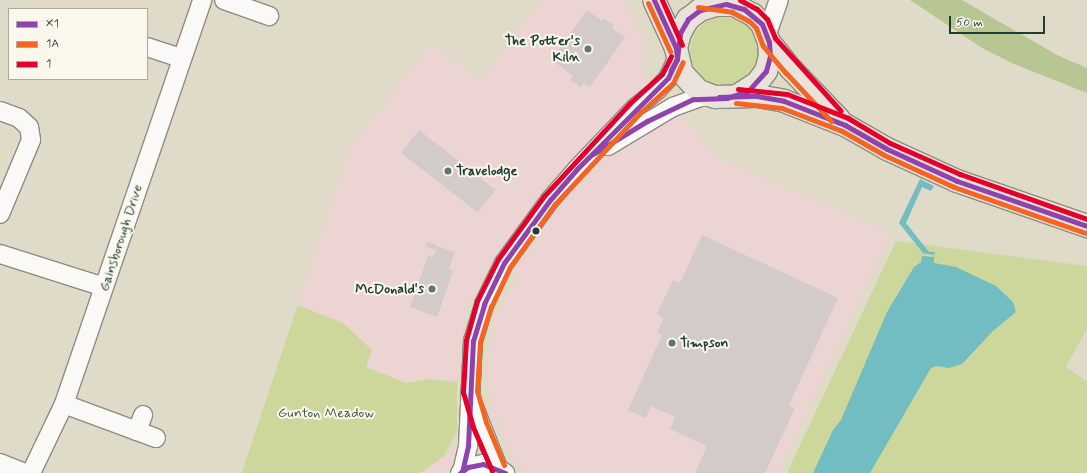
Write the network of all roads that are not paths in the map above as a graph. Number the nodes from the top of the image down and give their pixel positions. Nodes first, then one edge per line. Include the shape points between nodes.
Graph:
1 (202, 0) edge
2 (224, 0) edge
3 (654, 0) edge
4 (779, 0) edge
5 (719, 2) edge
6 (269, 16) dead end
7 (768, 38) junction
8 (148, 47) edge
9 (677, 53) junction
10 (180, 58) junction
11 (737, 96) junction
12 (715, 97) junction
13 (0, 110) edge
14 (844, 125) junction
15 (593, 154) junction
16 (0, 214) edge
17 (1087, 226) edge
18 (0, 254) edge
19 (104, 287) junction
20 (470, 392) junction
21 (64, 404) junction
22 (156, 438) dead end
23 (0, 462) edge
24 (501, 470) edge
25 (461, 472) edge
26 (25, 473) edge
27 (31, 473) edge

1 - 10 street, Gainsborough Drive
2 - 6 street
3 - 9 highway
4 - 7 street
5 - 7 highway via 744,9 753,15
5 - 9 highway via 700,10 688,20 680,33
7 - 11 highway via 770,56 766,71 757,83
7 - 14 highway via 791,69
8 - 10 street
9 - 12 highway via 682,73 689,83 699,91
9 - 15 street via 668,78 635,108
10 - 19 street, Gainsborough Drive
11 - 12 highway
11 - 14 highway via 784,101
12 - 15 street via 701,97 673,107
13 - 16 street via 19,118 29,127 31,140
14 - 17 highway via 887,149 957,181
15 - 20 street via 550,200 504,263 484,304 474,341
18 - 19 street
19 - 21 street, Gainsborough Drive
20 - 24 street via 479,424
20 - 25 street via 468,446
21 - 22 street via 140,423
21 - 27 street, Gainsborough Drive
23 - 26 street
24 - 25 street via 483,464

